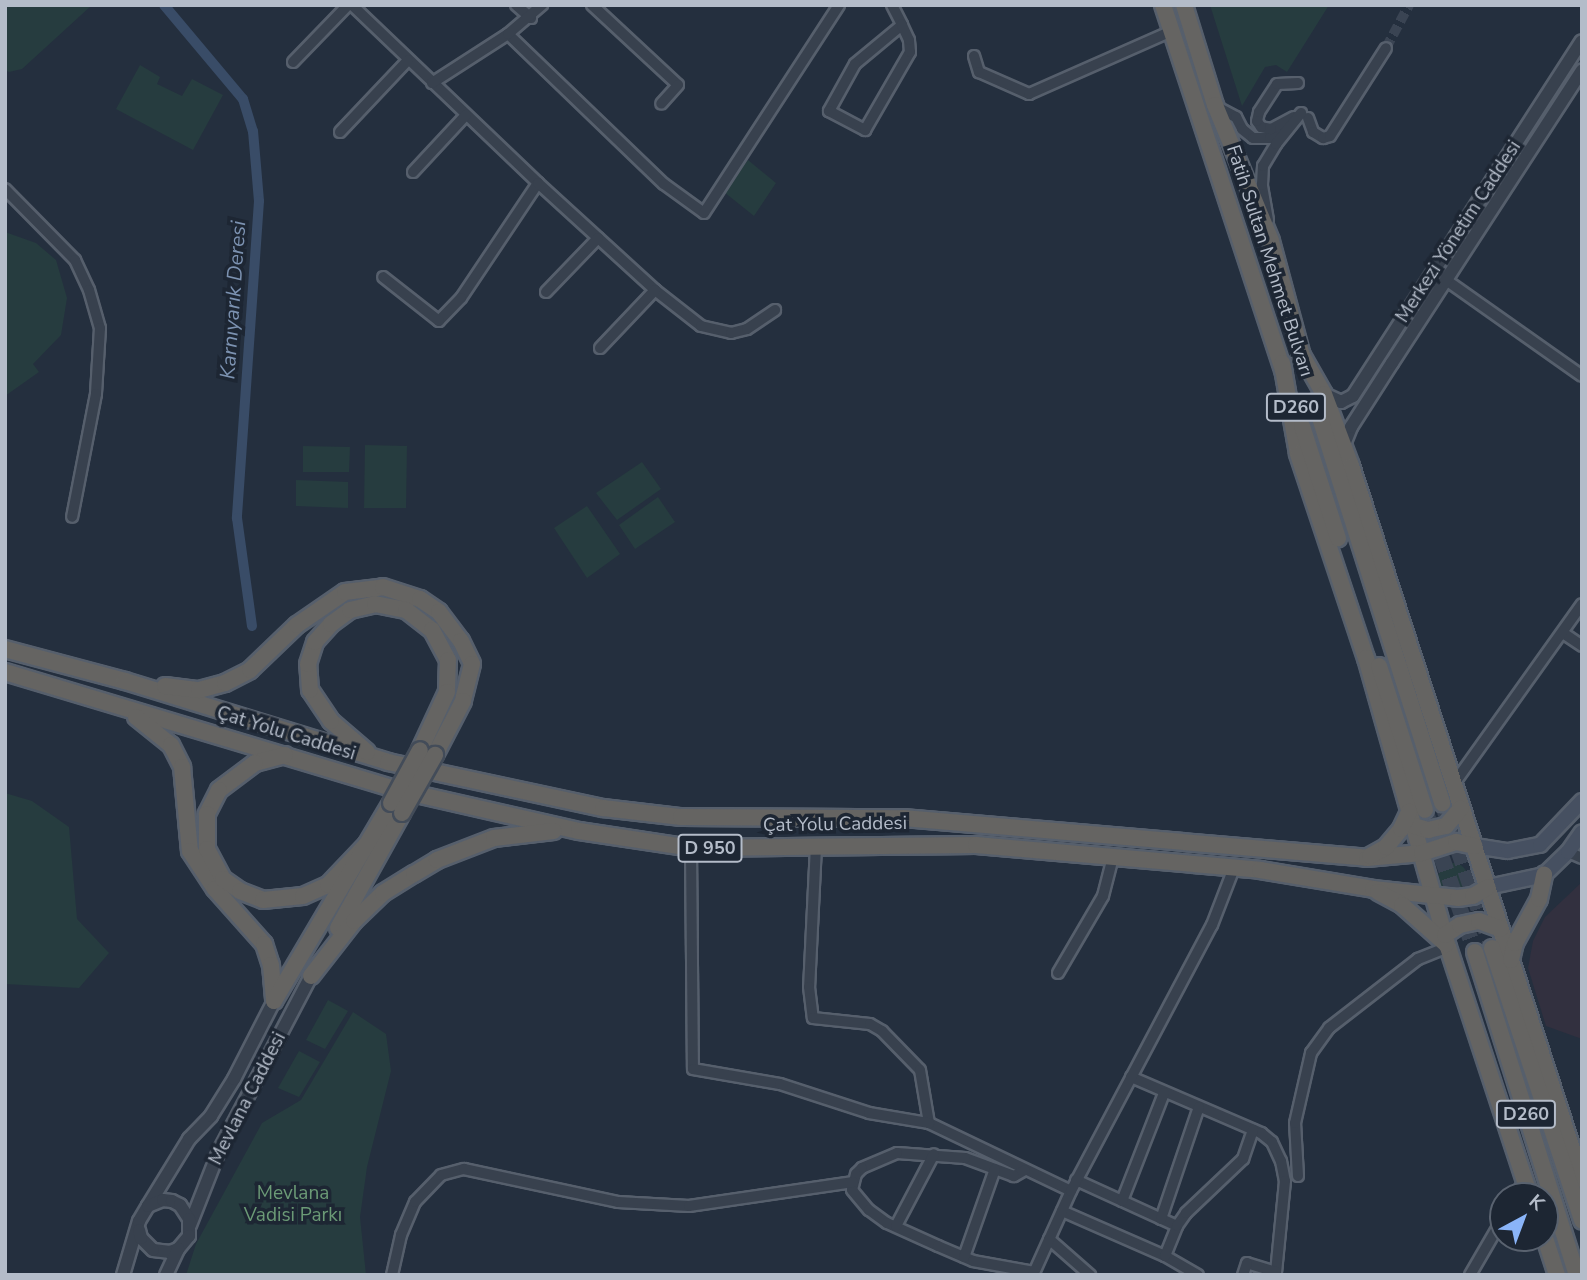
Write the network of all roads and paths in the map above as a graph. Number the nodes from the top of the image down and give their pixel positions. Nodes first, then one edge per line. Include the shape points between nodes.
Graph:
1 (350, 5) edge
2 (516, 5) edge
3 (542, 5) edge
4 (593, 5) edge
5 (839, 5) edge
6 (892, 5) edge
7 (1163, 5) edge
8 (1184, 5) edge
9 (531, 18) junction
10 (902, 24) junction
11 (1171, 31) junction
12 (509, 34) junction
13 (1582, 41) edge
14 (1384, 47) tunnel mouth
15 (975, 56) dead end
16 (408, 60) junction
17 (293, 62) dead end
18 (1582, 70) edge
19 (432, 83) junction
20 (1298, 83) dead end
21 (661, 104) dead end
22 (1215, 106) junction
23 (466, 115) junction
24 (1307, 117) junction
25 (340, 132) dead end
26 (413, 172) dead end
27 (538, 183) junction
28 (5, 189) edge
29 (598, 238) junction
30 (1271, 241) junction
31 (383, 277) dead end
32 (1446, 280) junction
33 (655, 290) junction
34 (546, 292) dead end
35 (775, 310) dead end
36 (600, 348) dead end
37 (1300, 352) junction
38 (1582, 376) edge
39 (1324, 394) junction
40 (1343, 447) junction
41 (72, 517) dead end
42 (1582, 604) edge
43 (1563, 633) junction
44 (1582, 646) edge
45 (5, 649) edge
46 (5, 672) edge
47 (125, 681) junction
48 (116, 705) junction
49 (428, 752) junction
50 (285, 754) junction
51 (372, 756) junction
52 (1452, 786) junction
53 (1582, 801) edge
54 (1442, 803) tunnel mouth
55 (397, 808) junction
56 (1461, 808) junction
57 (1416, 816) junction
58 (579, 831) junction
59 (1582, 832) edge
60 (369, 842) junction
61 (816, 846) junction
62 (1475, 846) junction
63 (691, 848) junction
64 (1422, 853) junction
65 (1575, 855) edge
66 (1113, 857) junction
67 (1367, 858) junction
68 (1234, 868) junction
69 (1544, 875) junction
70 (1488, 887) junction
71 (1373, 889) junction
72 (1434, 895) junction
73 (1501, 929) junction
74 (1447, 941) junction
75 (1492, 948) tunnel mouth
76 (1475, 952) tunnel mouth
77 (1511, 963) junction
78 (1058, 973) dead end
79 (311, 976) junction
80 (274, 1001) junction
81 (1131, 1077) junction
82 (1164, 1093) junction
83 (1199, 1107) junction
84 (929, 1123) junction
85 (1254, 1130) junction
86 (934, 1154) junction
87 (995, 1168) junction
88 (1026, 1170) junction
89 (1298, 1176) dead end
90 (1525, 1179) junction
91 (1076, 1180) junction
92 (1582, 1180) edge
93 (853, 1182) junction
94 (1523, 1182) edge
95 (1526, 1182) edge
96 (1071, 1191) junction
97 (1122, 1201) junction
98 (148, 1206) junction
99 (1062, 1211) junction
100 (1161, 1219) junction
101 (1582, 1220) edge
102 (190, 1225) junction
103 (896, 1226) junction
104 (1177, 1226) junction
105 (139, 1230) junction
106 (1049, 1239) junction
107 (1489, 1242) edge
108 (178, 1249) junction
109 (1550, 1252) edge
110 (1165, 1255) junction
111 (964, 1257) junction
112 (1034, 1273) edge
113 (123, 1275) edge
114 (166, 1275) edge
115 (392, 1275) edge
116 (1090, 1275) edge
117 (1198, 1275) edge
118 (1243, 1275) edge
119 (1470, 1275) edge
120 (1557, 1275) edge
121 (1577, 1275) edge

1 - 16 street
1 - 17 street
2 - 9 street
3 - 9 street
4 - 21 street via 678,85
5 - 12 street via 704,213 652,173
6 - 10 street
7 - 11 highway, Fatih Sultan Mehmet Bulvarı / D260
8 - 22 highway, Fatih Sultan Mehmet Bulvarı / D260
9 - 12 street
10 - 10 street via 855,64 829,111 865,130 910,52
11 - 15 street via 1029,94 979,72
11 - 57 highway, Fatih Sultan Mehmet Bulvarı / D260 via 1282,363
12 - 19 street
13 - 39 street, Merkezi Yönetim Caddesi via 1353,396 1341,402
14 - 24 street via 1330,136 1323,138 1313,132
16 - 19 street
16 - 25 street
18 - 32 street, Merkezi Yönetim Caddesi
19 - 23 street
20 - 24 street via 1277,84 1258,121 1261,127 1271,129
22 - 24 street via 1236,117 1241,129 1253,138 1270,138
22 - 30 highway, Fatih Sultan Mehmet Bulvarı / D260
23 - 26 street
23 - 27 street
24 - 30 street via 1276,144 1263,166
27 - 29 street
27 - 31 street via 461,298 439,321
28 - 41 street via 75,260 100,328 96,394
29 - 33 street
29 - 34 street
30 - 37 highway, Fatih Sultan Mehmet Bulvarı / D260
32 - 38 street
32 - 40 street, Merkezi Yönetim Caddesi via 1351,427
33 - 35 street via 701,326 731,333 747,330
33 - 36 street
37 - 39 highway
37 - 54 highway, Fatih Sultan Mehmet Bulvarı / D260
39 - 40 highway
40 - 52 highway
42 - 43 street
43 - 44 street
43 - 52 street
45 - 47 highway, Çat Yolu Caddesi / D 950
46 - 48 highway, Çat Yolu Caddesi / D 950
47 - 49 highway via 199,690 225,683 250,670 298,625 345,592 383,587 420,599 439,611 472,664 463,701
47 - 51 highway, Çat Yolu Caddesi / D 950
48 - 50 highway, Çat Yolu Caddesi / D 950
48 - 80 highway via 152,726 172,745 187,786 190,851 215,889 264,944
49 - 51 highway via 447,692 448,660 432,630 406,610 375,604 350,610 331,624 315,642 308,664 310,690 331,721
49 - 55 highway, bridge
50 - 58 highway, Çat Yolu Caddesi / D 950 via 394,789
50 - 60 highway via 255,763 219,790 207,814 207,849 223,879 263,900 303,896 328,885
51 - 67 highway, Çat Yolu Caddesi / D 950 via 603,808 681,817 903,818
52 - 56 highway
53 - 62 main road via 1540,845 1507,851
55 - 60 highway
55 - 79 highway
56 - 57 highway via 1446,826 1428,830
56 - 62 highway
57 - 64 highway, Fatih Sultan Mehmet Bulvarı
57 - 67 highway via 1386,847
58 - 63 highway, Çat Yolu Caddesi / D 950
58 - 79 highway via 541,830 494,838 437,860 373,902
59 - 65 main road
60 - 80 highway
61 - 63 highway, Çat Yolu Caddesi / D 950
61 - 66 highway, Çat Yolu Caddesi / D 950 via 976,845
61 - 84 street via 809,987 813,1018 870,1024 882,1031 920,1070
62 - 64 highway, Çat Yolu Caddesi via 1456,842
62 - 70 highway
63 - 84 street via 693,1069 780,1084 869,1113
64 - 67 highway, Çat Yolu Caddesi / D 950
64 - 72 highway, Fatih Sultan Mehmet Bulvarı
65 - 69 main road
66 - 68 highway, Çat Yolu Caddesi / D 950
66 - 78 street via 1103,896
68 - 71 highway, Çat Yolu Caddesi / D 950
68 - 81 street via 1212,925
69 - 70 main road
69 - 77 highway via 1539,899 1515,943
70 - 72 highway, Çat Yolu Caddesi via 1473,896
70 - 73 highway
71 - 72 highway, Çat Yolu Caddesi / D 950
71 - 74 highway via 1402,905
72 - 74 highway, Fatih Sultan Mehmet Bulvarı
73 - 74 highway via 1479,921 1460,925
73 - 77 highway
74 - 89 street via 1418,958 1329,1028 1311,1053 1295,1123
74 - 90 highway, Fatih Sultan Mehmet Bulvarı
75 - 101 highway, D260
76 - 121 highway, D260
77 - 92 highway
79 - 102 street, Mevlana Caddesi via 219,1151
80 - 98 street, Mevlana Caddesi via 234,1079 211,1116 189,1139
81 - 82 street
81 - 91 street
82 - 83 street
82 - 97 street
83 - 85 street
83 - 100 street
84 - 88 street
85 - 104 street via 1243,1159
85 - 118 street via 1272,1142 1285,1181 1276,1272 1247,1263
86 - 87 street
86 - 93 street via 897,1153 880,1158 862,1168
86 - 103 street
87 - 88 street via 1014,1176
87 - 111 street
88 - 96 street
90 - 94 street
90 - 95 highway, Fatih Sultan Mehmet Bulvarı
91 - 96 street
91 - 97 street
93 - 103 street via 856,1198
93 - 115 street via 689,1206 618,1202 464,1169 441,1175 415,1202
96 - 99 street
97 - 100 street
98 - 102 street via 172,1201 186,1211
98 - 105 street
99 - 106 street
99 - 110 street
100 - 104 street
102 - 108 street
103 - 111 street
104 - 110 street
105 - 108 street via 153,1250
105 - 113 street
106 - 112 street
106 - 116 street
107 - 119 street
108 - 114 street
109 - 120 highway
110 - 117 street
111 - 112 street

